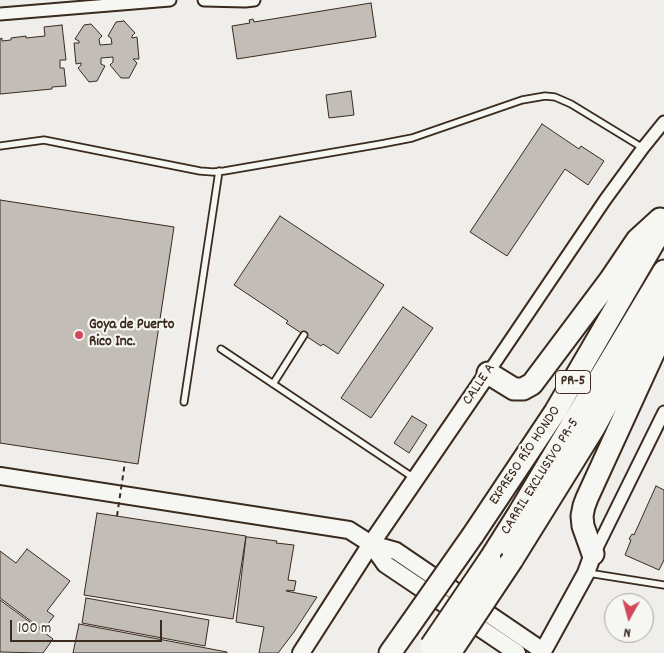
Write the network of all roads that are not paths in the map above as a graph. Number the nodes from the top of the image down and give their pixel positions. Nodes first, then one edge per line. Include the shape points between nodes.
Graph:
1 (170, 0) edge
2 (204, 0) edge
3 (254, 0) edge
4 (0, 14) edge
5 (664, 122) edge
6 (0, 146) edge
7 (642, 148) junction
8 (219, 171) junction
9 (664, 215) edge
10 (664, 225) edge
11 (664, 271) edge
12 (664, 300) edge
13 (664, 330) edge
14 (304, 335) dead end
15 (221, 349) dead end
16 (488, 373) junction
17 (273, 384) junction
18 (184, 402) dead end
19 (664, 412) edge
20 (0, 476) edge
21 (415, 479) junction
22 (371, 544) junction
23 (590, 564) junction
24 (664, 585) edge
25 (436, 651) edge
26 (544, 652) edge
27 (301, 653) edge
28 (390, 653) edge
29 (517, 653) edge

1 - 4 street
2 - 3 street
5 - 7 street, CALLE A
6 - 8 lane via 44,140 200,171
7 - 8 lane via 571,104 545,96 522,100 412,138
7 - 16 street, CALLE A
8 - 18 lane
9 - 16 highway via 637,240 532,384 514,389
10 - 28 highway, EXPRESO RÍO HONDO / PR-5, bridge via 555,412
11 - 25 highway, CARRIL EXCLUSIVO PR-5, bridge
12 - 25 highway, PR-5, bridge via 594,428 512,560
13 - 23 highway via 587,498 582,526
14 - 17 lane
15 - 17 lane
16 - 21 street, CALLE A
17 - 21 lane
19 - 23 street
20 - 22 street via 348,530
21 - 22 street, CALLE A
22 - 26 street via 396,551
22 - 27 street, CALLE A
22 - 29 street via 385,564
23 - 24 lane
23 - 26 street

